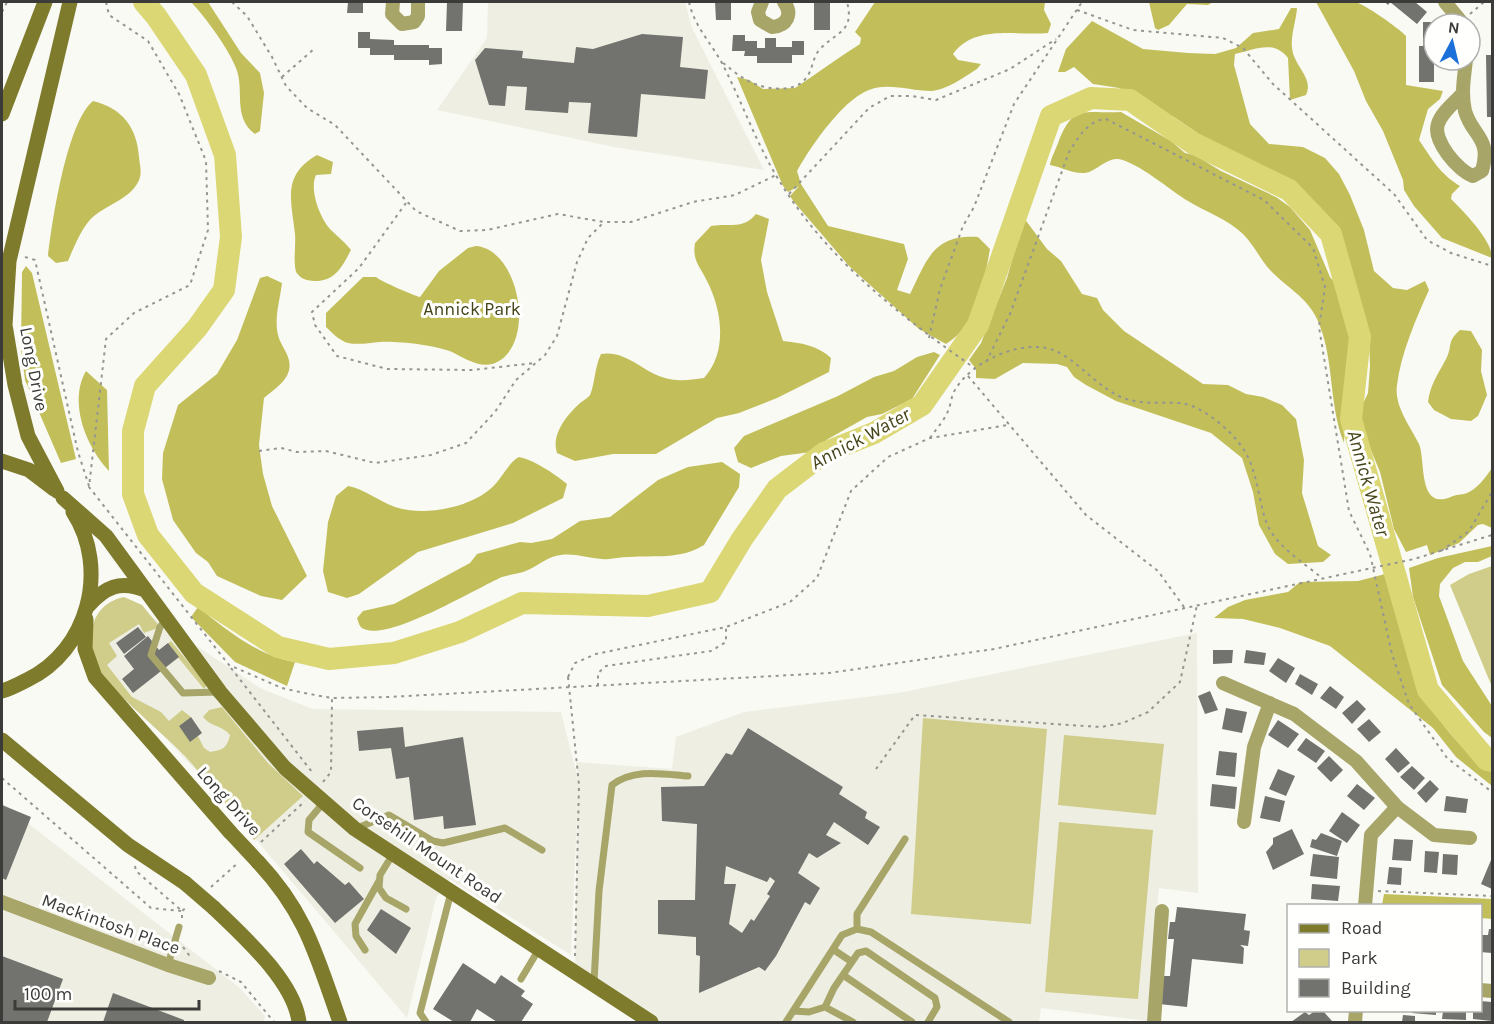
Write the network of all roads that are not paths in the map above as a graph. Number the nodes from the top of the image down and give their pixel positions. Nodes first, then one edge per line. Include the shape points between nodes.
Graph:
1 (393, 2) edge
2 (418, 2) edge
3 (762, 2) edge
4 (784, 2) edge
5 (43, 6) edge
6 (68, 8) edge
7 (1465, 72) edge
8 (1462, 94) junction
9 (2, 114) edge
10 (2, 461) edge
11 (60, 495) junction
12 (145, 590) junction
13 (87, 609) junction
14 (166, 619) junction
15 (1223, 683) dead end
16 (2, 691) edge
17 (220, 692) junction
18 (1269, 703) junction
19 (2, 740) edge
20 (688, 776) dead end
21 (324, 802) junction
22 (1397, 807) junction
23 (1244, 822) dead end
24 (356, 829) junction
25 (1470, 838) dead end
26 (905, 839) dead end
27 (542, 850) dead end
28 (393, 854) junction
29 (360, 868) dead end
30 (379, 881) junction
31 (451, 892) junction
32 (2, 902) edge
33 (1365, 904) edge
34 (406, 909) dead end
35 (1162, 911) dead end
36 (181, 925) road end
37 (857, 929) junction
38 (539, 949) junction
39 (365, 950) dead end
40 (834, 950) junction
41 (852, 962) junction
42 (168, 965) junction
43 (210, 973) road end
44 (843, 975) junction
45 (521, 979) dead end
46 (594, 985) junction
47 (825, 1007) junction
48 (794, 1011) junction
49 (299, 1023) edge
50 (340, 1023) edge
51 (426, 1023) edge
52 (651, 1023) edge
53 (786, 1023) edge
54 (853, 1023) edge
55 (912, 1023) edge
56 (928, 1023) edge
57 (1009, 1023) edge
58 (1154, 1023) edge

1 - 2 street via 394,19 409,24 418,16
3 - 4 street via 760,20 772,27 788,18
5 - 9 main road
6 - 11 main road, Long Drive via 9,261 5,325 28,436
7 - 8 street
8 - 8 street via 1466,114 1483,140 1485,161 1482,171 1473,176 1455,164 1436,132 1438,122
10 - 11 main road, Corsehill Mount Road via 28,470
11 - 12 main road, Corsehill Mount Road via 106,536
11 - 13 main road, Long Drive via 79,522 89,549 92,577
12 - 13 main road via 111,586
12 - 14 main road, Corsehill Mount Road
13 - 16 main road via 68,647 41,674
13 - 50 main road, Long Drive, bridge via 85,649 96,677 251,860 283,892 310,939
14 - 17 main road, Corsehill Mount Road
14 - 17 lane via 151,655 183,693
15 - 18 street
17 - 21 main road, Corsehill Mount Road via 285,768
18 - 22 street via 1294,714 1356,760
18 - 23 street via 1254,747
19 - 49 main road, bridge via 128,844 214,908 280,981 295,1006
20 - 46 lane via 646,773 622,777 612,785 599,891
21 - 24 main road, Corsehill Mount Road
21 - 29 lane via 309,820 308,831
22 - 25 street via 1434,835
22 - 33 street via 1371,835
24 - 27 lane via 389,815 443,843 505,828
24 - 28 main road, Corsehill Mount Road
26 - 37 lane via 857,914
28 - 30 lane
28 - 31 main road, Corsehill Mount Road
30 - 34 lane via 382,893
30 - 39 lane via 355,924 356,936
31 - 38 main road, Corsehill Mount Road
31 - 51 lane via 420,1013
32 - 42 street, Mackintosh Place
35 - 58 street
36 - 42 lane
37 - 40 lane via 842,935
37 - 57 lane via 871,932
38 - 45 lane
38 - 46 main road, Corsehill Mount Road
40 - 41 lane
40 - 48 lane
41 - 44 lane
41 - 56 lane via 858,953 870,953 931,995 937,1003
42 - 43 street, Mackintosh Place
44 - 47 lane
44 - 55 lane
46 - 52 main road, Corsehill Mount Road
47 - 48 lane
47 - 54 lane
48 - 53 lane

